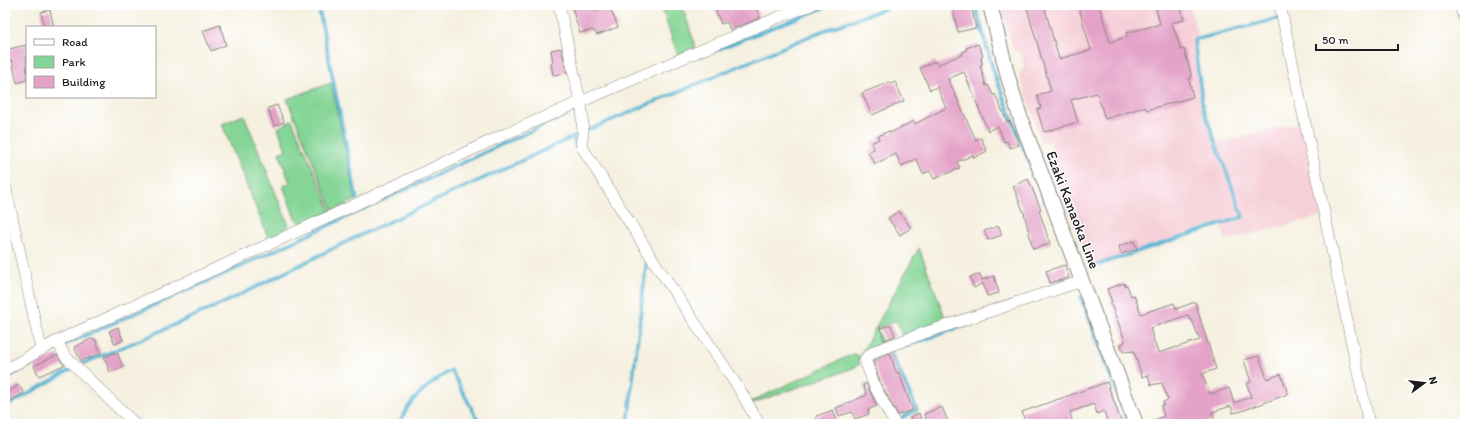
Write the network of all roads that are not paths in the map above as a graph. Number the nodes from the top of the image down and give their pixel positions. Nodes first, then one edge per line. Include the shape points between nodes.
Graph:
1 (559, 5) edge
2 (811, 5) edge
3 (990, 5) edge
4 (1280, 5) edge
5 (1460, 5) edge
6 (1465, 22) edge
7 (581, 102) junction
8 (5, 185) edge
9 (1078, 282) junction
10 (59, 345) junction
11 (41, 349) junction
12 (5, 370) edge
13 (135, 424) edge
14 (759, 424) edge
15 (895, 424) edge
16 (1136, 424) edge
17 (1369, 424) edge

1 - 7 street
2 - 7 street
3 - 9 main road, Ezaki Kanaoka Line via 1021,120
4 - 17 street
5 - 6 street
7 - 10 street via 502,135
7 - 14 street via 582,147 740,390
8 - 11 street
9 - 15 street via 924,333 875,351 867,357 865,360 875,387
9 - 16 main road, Ezaki Kanaoka Line
10 - 11 street
10 - 13 street via 76,366
11 - 12 street

